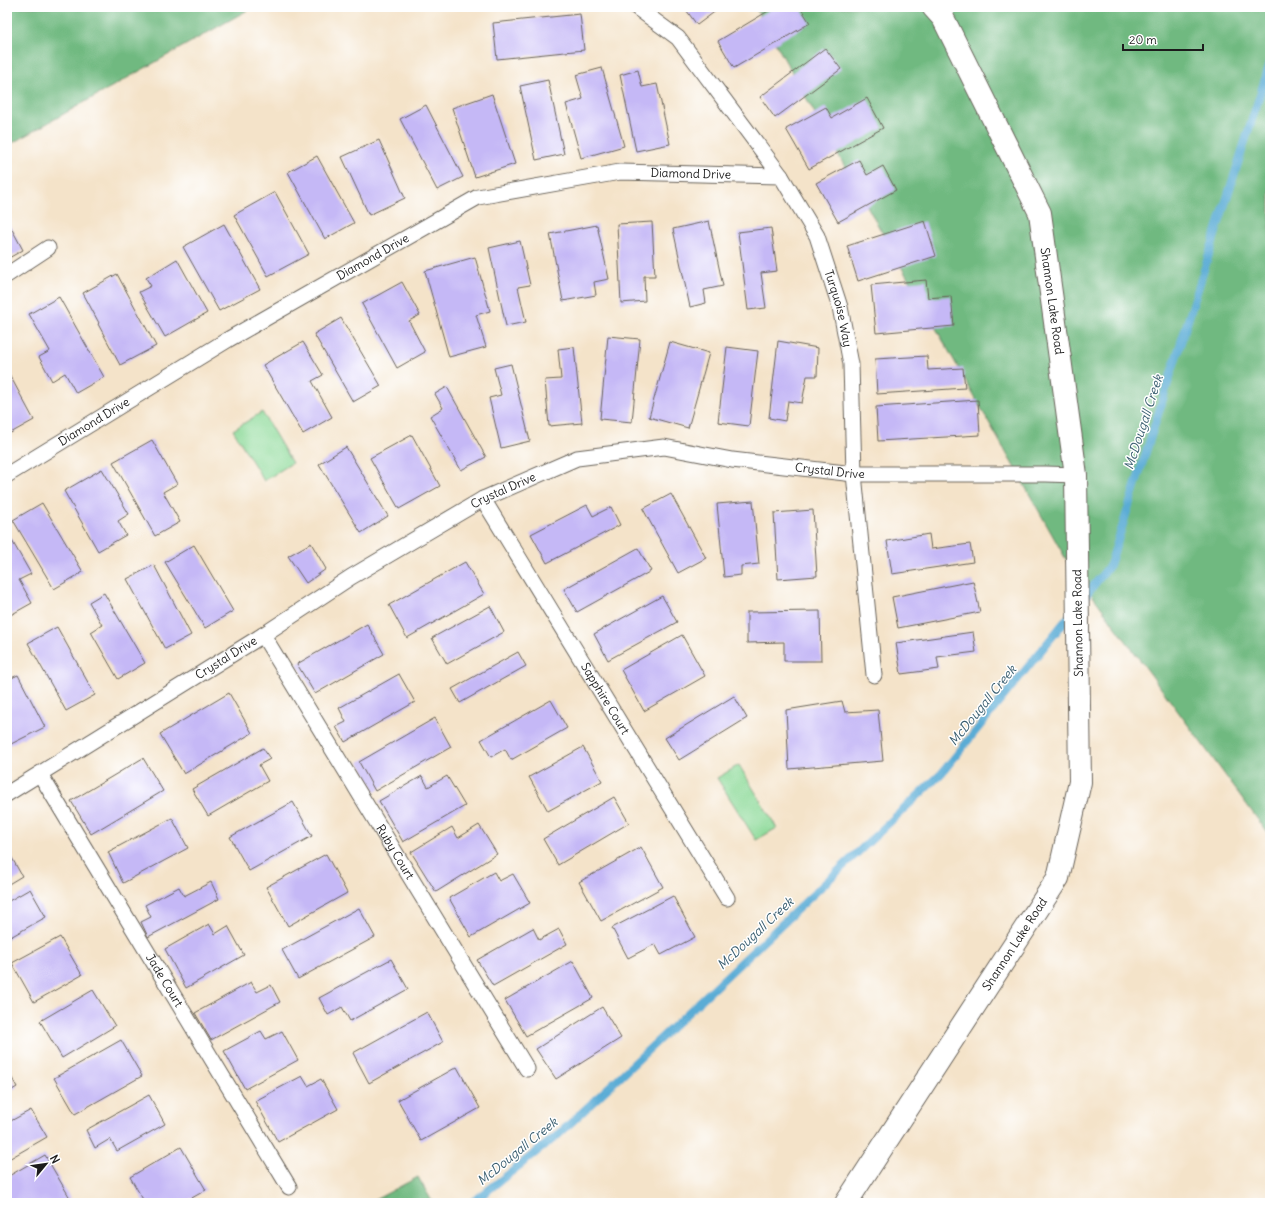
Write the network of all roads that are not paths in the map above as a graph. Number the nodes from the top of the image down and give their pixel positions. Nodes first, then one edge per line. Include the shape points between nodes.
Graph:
1 (636, 7) edge
2 (933, 7) edge
3 (781, 176) junction
4 (48, 248) dead end
5 (7, 275) edge
6 (854, 474) junction
7 (7, 475) edge
8 (1076, 475) junction
9 (483, 499) junction
10 (263, 635) junction
11 (874, 675) dead end
12 (40, 774) junction
13 (7, 794) edge
14 (726, 898) dead end
15 (527, 1069) dead end
16 (289, 1187) dead end
17 (846, 1203) edge

1 - 3 lane, Turquoise Way via 678,38
2 - 8 main road, Shannon Lake Road via 943,18 1040,213
3 - 6 lane, Turquoise Way via 817,236 840,307 851,364
3 - 7 lane, Diamond Drive via 620,172 478,197 229,339
4 - 5 lane
6 - 8 lane, Crystal Drive
6 - 9 lane, Crystal Drive via 732,460 664,447 577,458
6 - 11 lane, Turquoise Way
8 - 17 main road, Shannon Lake Road via 1080,782 1058,878
9 - 10 lane, Crystal Drive via 351,577
9 - 14 lane, Sapphire Court
10 - 12 lane, Crystal Drive
10 - 15 lane, Ruby Court
12 - 13 lane, Crystal Drive
12 - 16 lane, Jade Court

